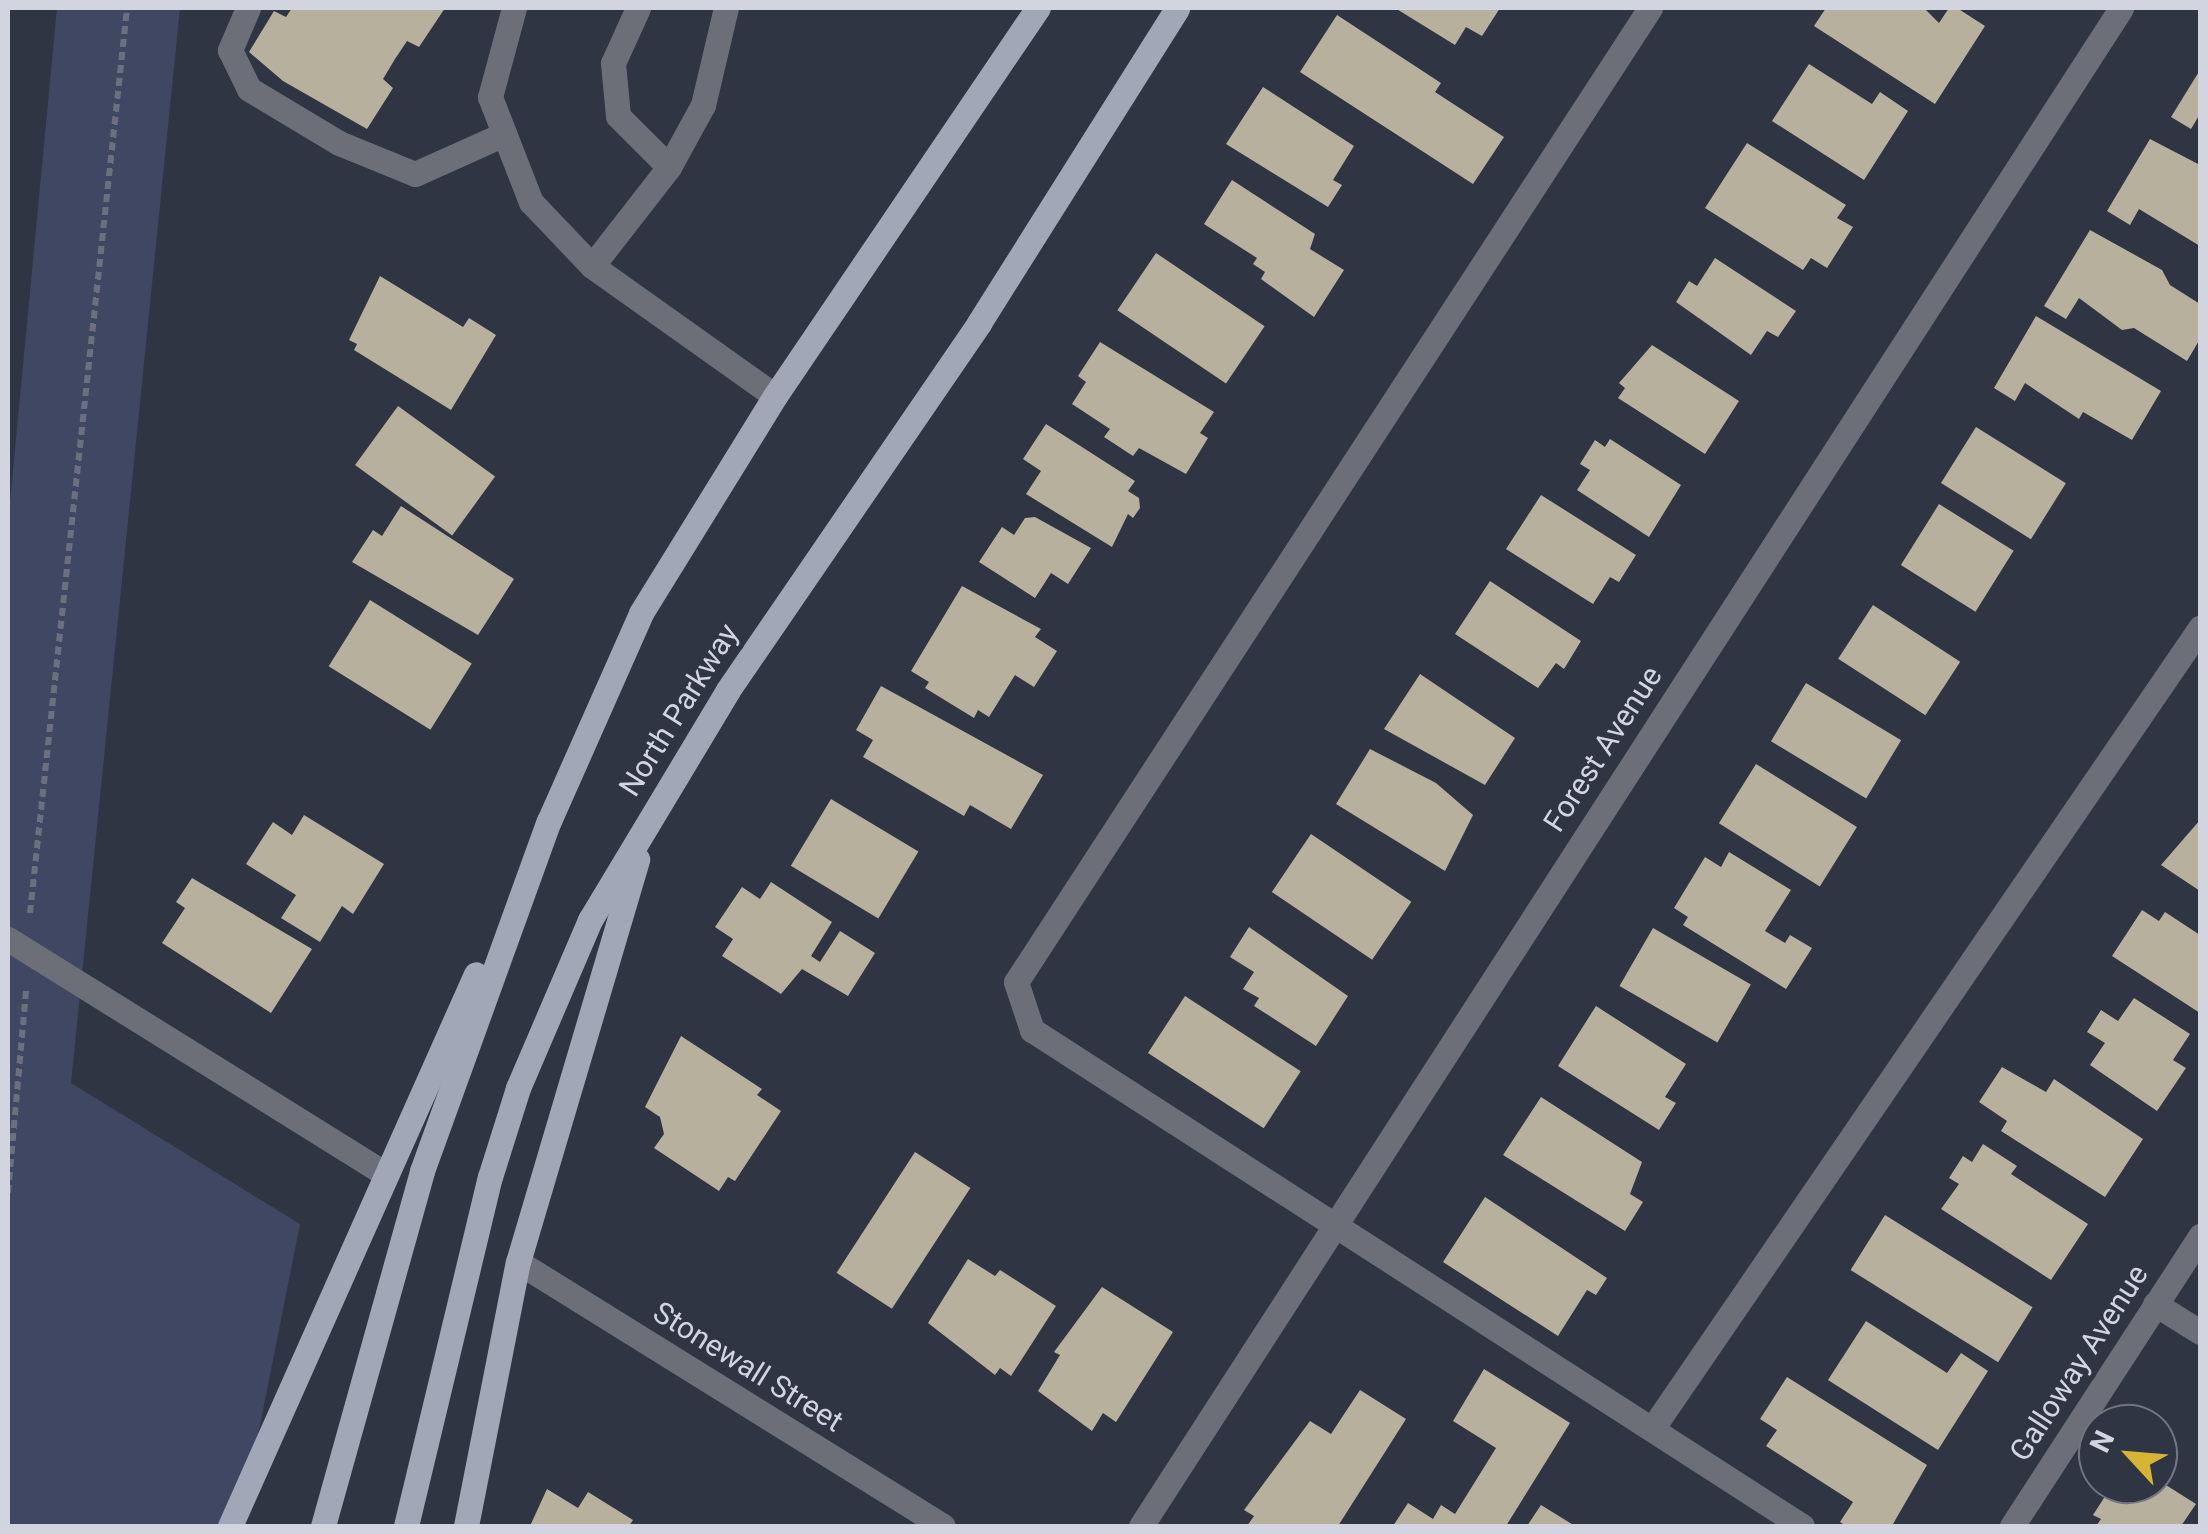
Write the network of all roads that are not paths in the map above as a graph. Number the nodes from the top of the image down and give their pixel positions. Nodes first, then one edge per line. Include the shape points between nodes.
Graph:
1 (248, 8) edge
2 (514, 8) edge
3 (638, 8) edge
4 (726, 8) edge
5 (1038, 8) edge
6 (1177, 8) edge
7 (1650, 8) edge
8 (2121, 8) edge
9 (504, 134) junction
10 (669, 167) junction
11 (592, 266) junction
12 (774, 396) junction
13 (2200, 628) edge
14 (549, 821) junction
15 (647, 822) junction
16 (8, 939) edge
17 (383, 1172) junction
18 (1335, 1224) junction
19 (2200, 1236) edge
20 (518, 1262) junction
21 (2155, 1304) junction
22 (2200, 1332) edge
23 (1652, 1430) junction
24 (230, 1526) edge
25 (323, 1526) edge
26 (406, 1526) edge
27 (466, 1526) edge
28 (943, 1526) edge
29 (1141, 1526) edge
30 (1802, 1526) edge
31 (2012, 1526) edge

1 - 9 street via 230,50 250,89 339,143 415,174
2 - 9 street via 490,97
3 - 10 street via 613,63 618,116
4 - 10 street via 703,105
5 - 12 main road, North Parkway
6 - 15 main road, North Parkway via 979,323 728,690
7 - 18 street via 1016,982 1032,1030
8 - 18 street, Forest Avenue
9 - 11 street via 531,202
10 - 11 street
11 - 12 street
12 - 14 main road, North Parkway via 641,613
13 - 23 street
14 - 17 main road
14 - 25 main road, North Parkway via 422,1171
15 - 20 main road
15 - 26 main road, North Parkway via 590,920 518,1088 462,1278
16 - 17 street
17 - 24 main road
18 - 23 street
18 - 29 street, Forest Avenue
19 - 21 street, Galloway Avenue
20 - 27 main road
20 - 28 street, Stonewall Street
21 - 22 street
21 - 31 street, Galloway Avenue
23 - 30 street

